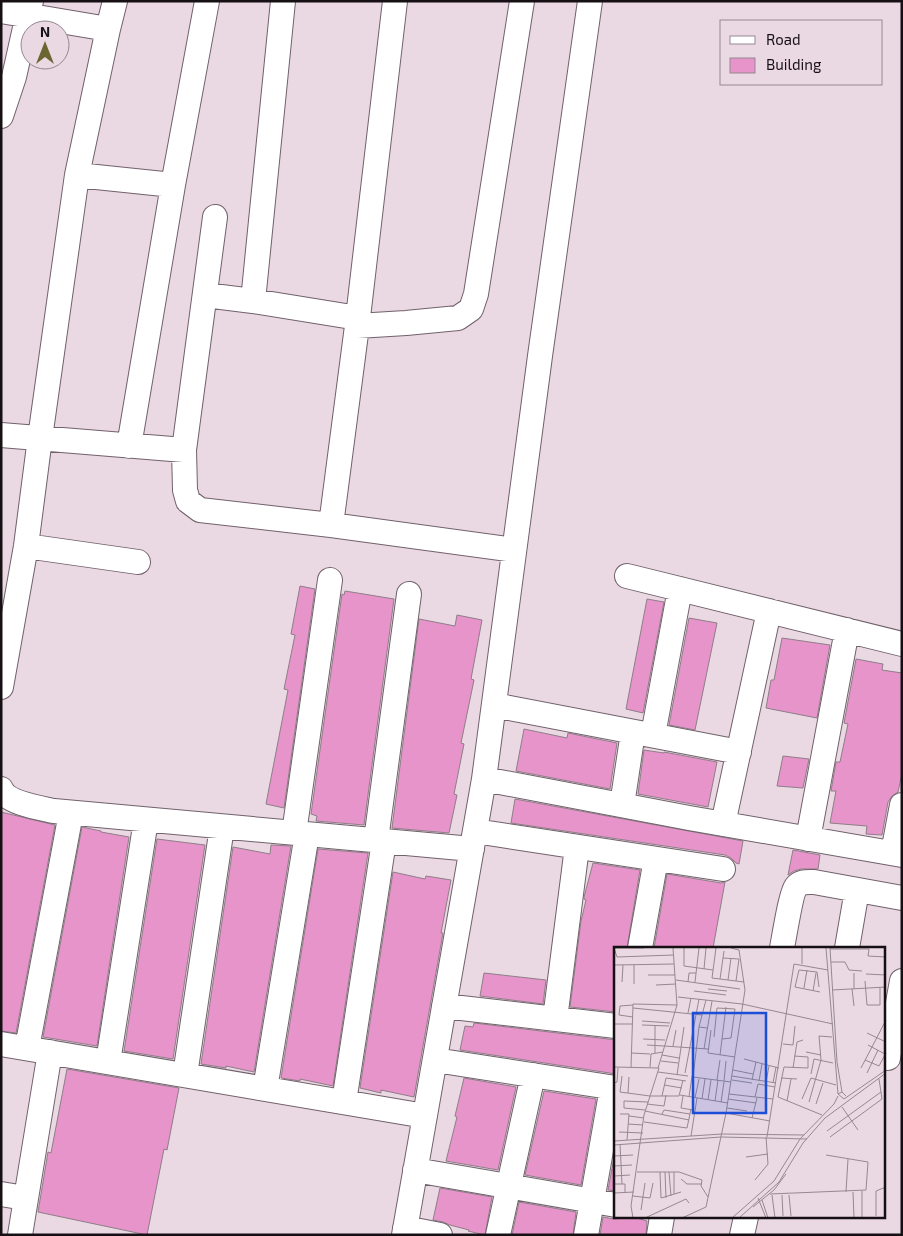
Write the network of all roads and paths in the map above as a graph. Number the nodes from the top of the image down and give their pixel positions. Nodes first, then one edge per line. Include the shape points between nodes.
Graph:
1 (115, 1) edge
2 (207, 1) edge
3 (284, 1) edge
4 (395, 1) edge
5 (522, 1) edge
6 (590, 1) edge
7 (30, 8) edge
8 (1, 11) edge
9 (108, 29) junction
10 (1, 116) edge
11 (77, 176) junction
12 (174, 185) junction
13 (215, 217) dead end
14 (205, 295) junction
15 (253, 301) junction
16 (357, 322) junction
17 (1, 435) edge
18 (40, 438) junction
19 (129, 446) junction
20 (184, 450) junction
21 (332, 525) junction
22 (26, 546) junction
23 (514, 550) junction
24 (138, 562) dead end
25 (626, 576) dead end
26 (330, 580) dead end
27 (680, 589) junction
28 (409, 594) dead end
29 (769, 611) junction
30 (847, 630) junction
31 (902, 644) edge
32 (1, 687) edge
33 (494, 705) junction
34 (643, 734) junction
35 (738, 752) junction
36 (484, 779) junction
37 (1, 789) edge
38 (622, 805) junction
39 (902, 805) edge
40 (72, 813) junction
41 (146, 820) junction
42 (723, 824) junction
43 (222, 826) junction
44 (301, 834) junction
45 (808, 839) junction
46 (473, 840) junction
47 (380, 841) junction
48 (577, 847) junction
49 (897, 854) edge
50 (656, 859) junction
51 (723, 869) dead end
52 (857, 890) junction
53 (902, 898) edge
54 (640, 947) edge
55 (782, 947) edge
56 (847, 947) edge
57 (902, 980) edge
58 (444, 1006) junction
59 (555, 1019) junction
60 (614, 1026) edge
61 (1, 1044) edge
62 (39, 1050) junction
63 (891, 1058) edge
64 (434, 1060) junction
65 (108, 1062) junction
66 (185, 1075) junction
67 (533, 1075) junction
68 (614, 1088) edge
69 (265, 1089) junction
70 (344, 1102) junction
71 (425, 1116) junction
72 (415, 1170) junction
73 (509, 1186) junction
74 (1, 1194) edge
75 (25, 1198) junction
76 (592, 1201) junction
77 (614, 1205) edge
78 (662, 1218) edge
79 (746, 1218) edge
80 (404, 1231) edge
81 (20, 1235) edge
82 (440, 1235) edge
83 (498, 1235) edge
84 (586, 1235) edge
85 (658, 1235) edge
86 (742, 1235) edge

1 - 9 street
2 - 12 street
3 - 15 street
4 - 16 street
5 - 16 street via 478,284 471,309 458,318 406,324
6 - 23 street
7 - 8 street
7 - 9 street
7 - 10 street
9 - 11 street
11 - 12 street
11 - 18 street
12 - 19 street
13 - 14 street
14 - 15 street
14 - 20 street
15 - 16 street
16 - 21 street
17 - 18 street
18 - 19 street
18 - 22 street
19 - 20 street
20 - 21 street via 188,501 200,510
21 - 23 street
22 - 24 street
22 - 32 street
23 - 33 street
25 - 27 street
26 - 44 street
27 - 29 street
27 - 34 street
28 - 47 street
29 - 30 street
29 - 35 street
30 - 31 street
30 - 45 street
33 - 34 street
33 - 36 street
34 - 35 street
34 - 38 street
35 - 42 street
36 - 38 street
36 - 46 street
37 - 40 street via 26,806
38 - 42 street
39 - 49 street
40 - 41 street
40 - 62 street
41 - 43 street
41 - 65 street
42 - 45 street
43 - 44 street
43 - 66 street
44 - 47 street
44 - 69 street
45 - 49 street
46 - 47 street
46 - 48 street
46 - 58 street
47 - 70 street
48 - 50 street
48 - 59 street
50 - 51 street
50 - 54 street
52 - 53 street
52 - 55 street via 814,882 802,883 795,888
52 - 56 street
57 - 63 street
58 - 59 street
58 - 64 street
59 - 60 street
61 - 62 street
62 - 65 street
62 - 75 street
64 - 67 street
64 - 71 street
65 - 66 street
66 - 69 street
67 - 68 street
67 - 73 street
68 - 76 street
69 - 70 street
70 - 71 street
71 - 72 street
72 - 73 street
72 - 80 street
73 - 76 street
73 - 83 street
74 - 75 street
75 - 81 street
76 - 77 street
76 - 84 street
78 - 85 street
79 - 86 street
80 - 82 street

